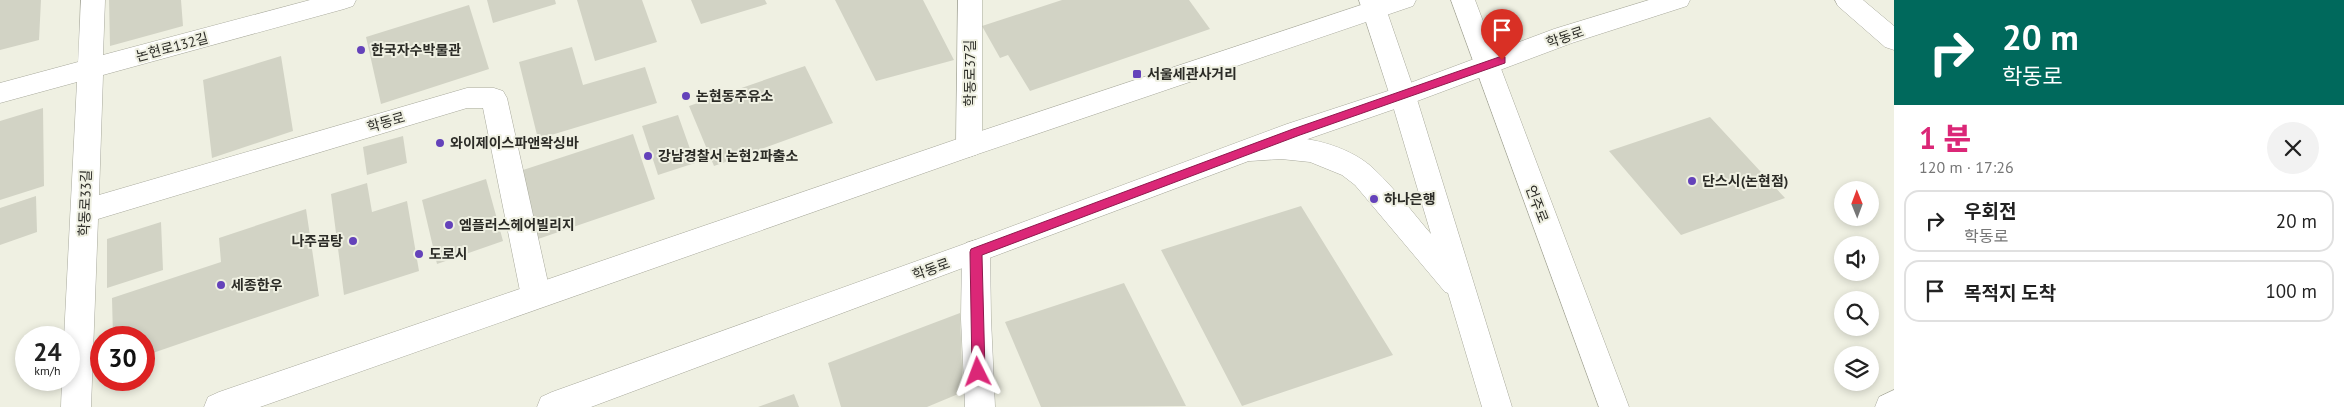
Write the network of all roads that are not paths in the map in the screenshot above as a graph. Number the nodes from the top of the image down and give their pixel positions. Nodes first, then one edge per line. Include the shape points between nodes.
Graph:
1 (93, 0) edge
2 (344, 0) edge
3 (970, 0) edge
4 (1404, 0) edge
5 (1463, 0) edge
6 (1678, 0) edge
7 (1847, 0) edge
8 (1372, 5) edge
9 (1894, 40) edge
10 (1486, 66) junction
11 (90, 69) junction
12 (0, 93) edge
13 (1403, 96) junction
14 (969, 146) junction
15 (1250, 150) junction
16 (84, 211) junction
17 (976, 252) junction
18 (1462, 290) junction
19 (536, 296) junction
20 (1894, 405) edge
21 (76, 407) edge
22 (218, 407) edge
23 (552, 407) edge
24 (980, 407) edge
25 (1497, 407) edge
26 (1614, 407) edge
27 (1890, 407) edge

1 - 11 main road, 학동로33길
2 - 11 main road, 논현로132길
3 - 14 main road, 학동로37길
4 - 8 main road
5 - 10 main road, 언주로
6 - 10 main road, 학동로 via 1563,36
7 - 9 main road
8 - 13 main road
8 - 14 main road
10 - 13 main road, 학동로
10 - 26 main road, 언주로
11 - 12 main road, 논현로132길
11 - 16 main road, 학동로33길
13 - 15 main road, 학동로
13 - 18 main road
14 - 19 main road
15 - 17 main road, 학동로
15 - 18 main road via 1295,147 1324,154 1352,167 1365,177
16 - 19 main road, 학동로 via 467,98 494,98
16 - 21 main road, 학동로33길
17 - 23 main road, 학동로
17 - 24 main road
18 - 25 main road
19 - 22 main road
20 - 27 main road

